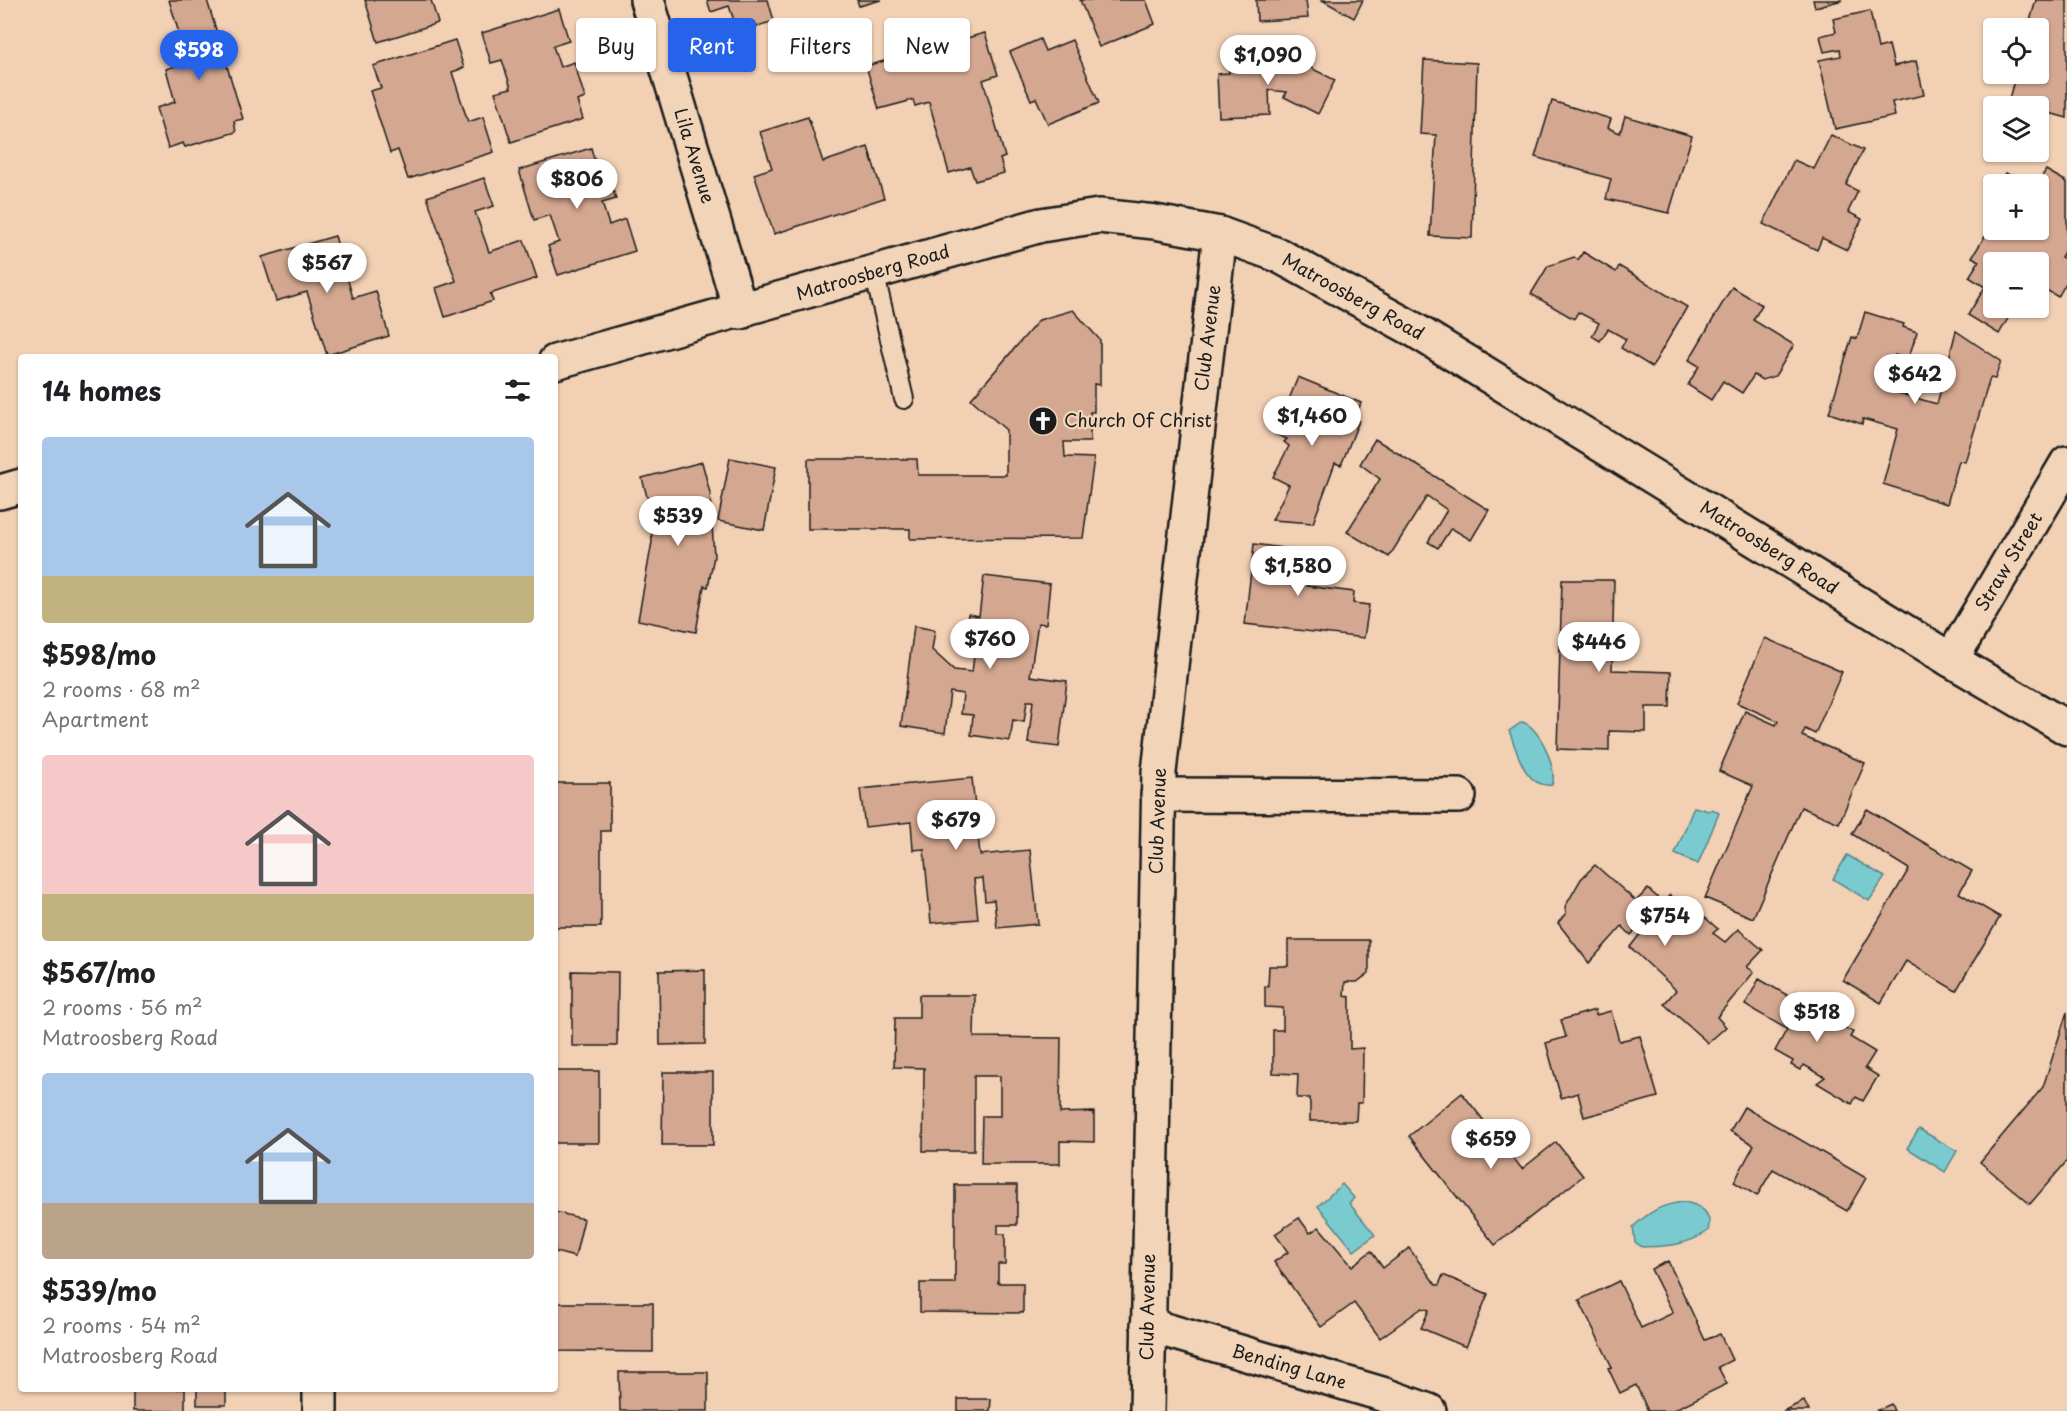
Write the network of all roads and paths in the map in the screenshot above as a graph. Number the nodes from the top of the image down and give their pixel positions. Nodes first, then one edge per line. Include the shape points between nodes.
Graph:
1 (647, 0) edge
2 (1220, 234) junction
3 (874, 272) junction
4 (741, 312) junction
5 (558, 361) edge
6 (904, 399) dead end
7 (2067, 464) edge
8 (18, 487) edge
9 (0, 492) edge
10 (1951, 660) junction
11 (2067, 728) edge
12 (1158, 795) junction
13 (1459, 796) dead end
14 (1148, 1325) junction
15 (320, 1392) edge
16 (320, 1411) edge
17 (1147, 1411) edge
18 (1429, 1411) edge

1 - 4 street, Lila Avenue
2 - 3 street, Matroosberg Road via 1099,216 1041,225
2 - 10 street, Matroosberg Road via 1278,255 1413,329
2 - 12 street, Club Avenue
3 - 4 street, Matroosberg Road
3 - 6 lane
4 - 5 street, Matroosberg Road
7 - 10 street, Straw Street
8 - 9 street
10 - 11 street, Matroosberg Road
12 - 13 street
12 - 14 street, Club Avenue
14 - 17 street, Club Avenue
14 - 18 street, Bending Lane
15 - 16 street

